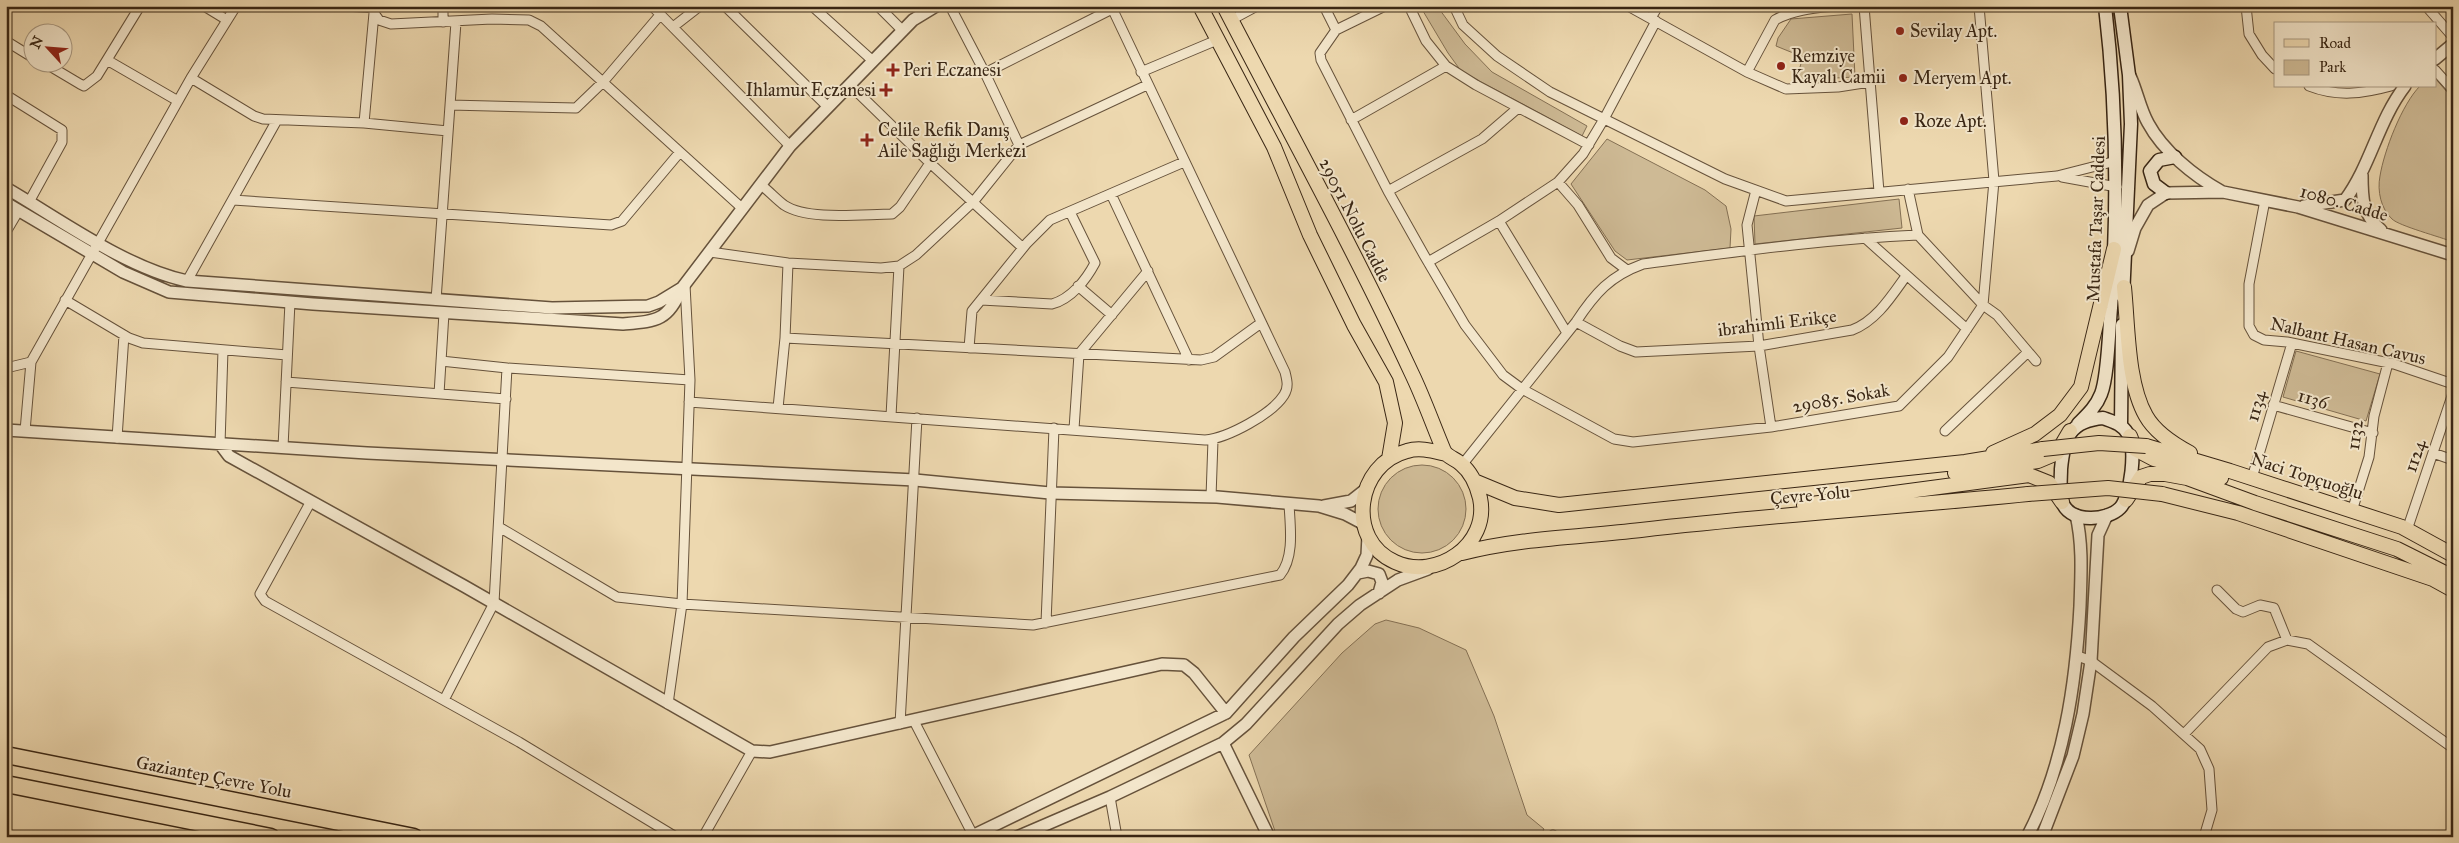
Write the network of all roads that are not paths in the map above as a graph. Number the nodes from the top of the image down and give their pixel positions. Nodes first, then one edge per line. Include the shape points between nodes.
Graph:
1 (140, 6) edge
2 (204, 6) edge
3 (236, 6) edge
4 (346, 6) edge
5 (443, 6) edge
6 (652, 6) edge
7 (700, 6) edge
8 (725, 6) edge
9 (812, 6) edge
10 (878, 6) edge
11 (936, 6) edge
12 (950, 6) edge
13 (1200, 6) edge
14 (1224, 6) edge
15 (1256, 6) edge
16 (1324, 6) edge
17 (1385, 6) edge
18 (1409, 6) edge
19 (1454, 6) edge
20 (1628, 6) edge
21 (1658, 6) edge
22 (1838, 6) edge
23 (1845, 6) edge
24 (1865, 6) edge
25 (1979, 6) edge
26 (2105, 6) edge
27 (2120, 6) edge
28 (2246, 6) edge
29 (2426, 6) edge
30 (1111, 8) edge
31 (374, 9) edge
32 (660, 15) junction
33 (1654, 19) junction
34 (227, 20) junction
35 (1231, 20) junction
36 (443, 22) junction
37 (456, 22) junction
38 (673, 27) junction
39 (1336, 30) junction
40 (903, 31) junction
41 (2453, 37) edge
42 (1217, 40) junction
43 (6, 41) edge
44 (2453, 44) edge
45 (22, 51) edge
46 (2436, 58) edge
47 (107, 60) junction
48 (873, 61) junction
49 (1446, 66) junction
50 (2274, 68) edge
51 (2436, 71) edge
52 (60, 72) edge
53 (1141, 72) junction
54 (1747, 72) junction
55 (2129, 72) junction
56 (985, 73) junction
57 (191, 78) junction
58 (603, 82) junction
59 (1870, 82) junction
60 (850, 85) junction
61 (1147, 85) junction
62 (2315, 88) edge
63 (2384, 88) edge
64 (2404, 88) edge
65 (2453, 90) edge
66 (6, 95) edge
67 (178, 101) junction
68 (450, 105) junction
69 (828, 107) junction
70 (1518, 108) junction
71 (1604, 119) junction
72 (277, 120) junction
73 (1350, 120) junction
74 (364, 123) junction
75 (448, 131) junction
76 (1589, 144) junction
77 (1019, 145) junction
78 (790, 146) junction
79 (680, 152) junction
80 (2175, 157) junction
81 (1184, 162) junction
82 (2116, 162) junction
83 (930, 163) junction
84 (2362, 173) junction
85 (2057, 176) junction
86 (1994, 181) junction
87 (1558, 182) junction
88 (761, 184) junction
89 (2117, 187) junction
90 (6, 188) edge
91 (1908, 189) junction
92 (1756, 190) junction
93 (1388, 191) junction
94 (1879, 192) junction
95 (2223, 192) junction
96 (2166, 193) junction
97 (1111, 194) junction
98 (233, 200) junction
99 (2264, 200) junction
100 (974, 201) junction
101 (29, 202) junction
102 (6, 203) edge
103 (2298, 207) junction
104 (743, 209) junction
105 (19, 210) junction
106 (1070, 212) junction
107 (443, 213) junction
108 (1500, 221) junction
109 (6, 232) edge
110 (2384, 233) junction
111 (1918, 235) junction
112 (1865, 238) junction
113 (98, 242) junction
114 (1023, 248) junction
115 (2114, 249) junction
116 (1750, 250) junction
117 (710, 252) junction
118 (92, 254) junction
119 (2453, 255) edge
120 (2125, 259) junction
121 (1428, 262) junction
122 (788, 263) junction
123 (899, 266) junction
124 (1627, 270) junction
125 (1148, 271) junction
126 (1906, 276) junction
127 (187, 281) junction
128 (684, 286) junction
129 (1078, 286) junction
130 (2124, 287) junction
131 (65, 300) junction
132 (436, 300) junction
133 (981, 300) junction
134 (290, 302) junction
135 (1983, 305) junction
136 (444, 313) junction
137 (1112, 315) junction
138 (1576, 322) junction
139 (1261, 323) junction
140 (1968, 328) junction
141 (1567, 333) junction
142 (124, 335) junction
143 (785, 338) junction
144 (2292, 343) junction
145 (896, 344) junction
146 (1759, 346) junction
147 (969, 348) junction
148 (223, 350) junction
149 (2028, 352) junction
150 (1080, 354) junction
151 (287, 355) junction
152 (1189, 360) junction
153 (441, 361) junction
154 (2036, 361) dead end
155 (31, 362) junction
156 (2388, 363) junction
157 (6, 368) edge
158 (507, 368) junction
159 (690, 380) junction
160 (286, 382) junction
161 (2453, 384) edge
162 (1522, 388) junction
163 (2453, 392) edge
164 (440, 394) junction
165 (506, 398) junction
166 (689, 402) junction
167 (2273, 404) junction
168 (778, 408) junction
169 (891, 416) junction
170 (917, 418) junction
171 (2121, 425) junction
172 (1771, 427) junction
173 (1054, 428) junction
174 (2074, 428) junction
175 (1074, 429) junction
176 (6, 430) edge
177 (25, 431) junction
178 (1945, 431) dead end
179 (2373, 433) junction
180 (2130, 436) junction
181 (117, 438) junction
182 (1213, 440) junction
183 (220, 444) junction
184 (2146, 446) joint
185 (282, 447) junction
186 (2433, 453) junction
187 (1446, 454) junction
188 (503, 459) junction
189 (1389, 459) junction
190 (2453, 460) edge
191 (1975, 461) junction
192 (2208, 464) junction
193 (1462, 465) junction
194 (687, 468) junction
195 (2252, 478) junction
196 (915, 480) junction
197 (1474, 481) junction
198 (1365, 490) junction
199 (1050, 492) junction
200 (1696, 492) junction
201 (1211, 496) junction
202 (2126, 500) junction
203 (2062, 502) junction
204 (310, 503) junction
205 (1290, 504) junction
206 (1319, 506) junction
207 (2352, 511) junction
208 (2076, 515) junction
209 (2107, 515) junction
210 (499, 527) junction
211 (1366, 530) junction
212 (1640, 530) junction
213 (2407, 530) junction
214 (2432, 543) junction
215 (1462, 553) junction
216 (2453, 555) edge
217 (1428, 568) junction
218 (1358, 573) junction
219 (2453, 577) edge
220 (2217, 590) dead end
221 (2453, 590) edge
222 (1379, 593) junction
223 (494, 604) junction
224 (682, 604) junction
225 (906, 616) junction
226 (1046, 623) junction
227 (2288, 640) junction
228 (2078, 656) junction
229 (2091, 661) junction
230 (444, 700) junction
231 (668, 704) junction
232 (1226, 713) junction
233 (914, 721) junction
234 (900, 724) junction
235 (2184, 734) junction
236 (1223, 743) junction
237 (2453, 748) edge
238 (752, 751) junction
239 (6, 755) edge
240 (6, 784) edge
241 (1110, 797) junction
242 (971, 836) edge
243 (271, 837) edge
244 (414, 837) edge
245 (676, 837) edge
246 (703, 837) edge
247 (1017, 837) edge
248 (1117, 837) edge
249 (1269, 837) edge
250 (2027, 837) edge
251 (2042, 837) edge
252 (2204, 837) edge

1 - 47 street
2 - 34 street
3 - 34 street
4 - 31 street
5 - 36 street
6 - 32 street
7 - 38 street
8 - 69 street
9 - 48 street
10 - 40 street
11 - 40 street via 912,20
12 - 56 street
13 - 42 main road
14 - 35 main road, 29051 Nolu Cadde
15 - 35 street
16 - 39 street
17 - 39 street
18 - 49 street via 1426,40
19 - 71 street via 1463,25 1497,56 1550,92
20 - 33 street
21 - 33 street
22 - 54 street via 1784,14 1775,20
23 - 24 street
24 - 59 street
25 - 86 street, 29085. Sokak
26 - 82 main road, Mustafa Taşar Caddesi via 2113,73
27 - 55 main road, Mustafa Taşar Caddesi
28 - 50 street via 2249,34
29 - 41 street
30 - 53 street
30 - 56 street
31 - 36 street via 379,20 391,24
31 - 74 street
32 - 38 street
32 - 58 street
33 - 54 street
33 - 71 street
34 - 57 street
35 - 187 main road, 29051 Nolu Cadde via 1386,319 1432,416
36 - 37 street
37 - 58 street via 528,20 541,26
37 - 68 street
38 - 78 street
39 - 73 street, 29085. Sokak via 1320,53 1321,60
40 - 48 street
42 - 53 street
42 - 189 main road via 1274,147 1310,235 1386,382 1395,423
43 - 45 street
44 - 46 street
47 - 52 street via 97,76 84,86
47 - 67 street
48 - 60 street
49 - 70 street
49 - 73 street
51 - 65 street
53 - 61 street
54 - 59 street via 1786,89
55 - 80 street via 2148,123
55 - 120 main road, Mustafa Taşar Caddesi via 2130,178
56 - 77 street
57 - 67 street
57 - 72 street via 254,116
58 - 68 street via 576,108
58 - 79 street
59 - 94 street
60 - 69 street
60 - 83 street
61 - 77 street
61 - 81 street
62 - 63 street via 2337,95 2368,93
64 - 84 street via 2386,116
66 - 101 street via 62,130 62,142
67 - 113 street
68 - 75 street
69 - 78 street
70 - 76 street
70 - 93 street via 1482,139
71 - 76 street
71 - 92 street via 1725,179
72 - 74 street
72 - 98 street
73 - 93 street, 29085. Sokak
74 - 75 street
75 - 107 street
76 - 87 street
77 - 100 street
78 - 88 street
79 - 104 street
79 - 107 street via 622,221 611,225
80 - 95 street via 2203,181
80 - 96 main road via 2159,160 2150,172 2154,184
81 - 97 street
81 - 139 street
82 - 85 street
82 - 89 main road, Mustafa Taşar Caddesi
83 - 88 street via 892,214 810,214 796,211 784,205
83 - 100 street
84 - 103 street via 2345,200
84 - 110 street via 2363,204 2370,220
85 - 86 street
85 - 89 street
86 - 91 street
86 - 135 street, 29085. Sokak
87 - 108 street
87 - 124 street via 1578,206 1611,258
88 - 104 street
89 - 115 main road, Mustafa Taşar Caddesi
90 - 101 street
91 - 94 street
91 - 111 street
92 - 94 street via 1786,201
92 - 116 street via 1748,225
93 - 121 street, 29085. Sokak
95 - 96 street
95 - 99 street, 1080. Cadde
96 - 120 street via 2148,205 2134,228
97 - 106 street
97 - 125 street
98 - 107 street
98 - 127 street
99 - 103 street, 1080. Cadde
99 - 144 street, Nalbant Hasan Cavus via 2249,284 2248,326 2254,336 2264,340
100 - 114 street
100 - 123 street via 916,255
101 - 113 street
102 - 105 street
103 - 110 street, 1080. Cadde
104 - 117 street
105 - 109 street
105 - 118 street
106 - 114 street via 1050,220
106 - 129 street via 1096,263
107 - 132 street
108 - 121 street
108 - 141 street
110 - 119 street, 1080. Cadde
111 - 112 street
111 - 135 street
112 - 116 street
112 - 126 street
113 - 118 street
113 - 127 street via 159,274
114 - 133 street
115 - 174 main road, Mustafa Taşar Caddesi via 2109,335 2101,393 2094,408
115 - 191 main road via 2081,387 2060,415 2036,434
116 - 124 street via 1643,264
116 - 146 street
117 - 122 street
117 - 128 street
118 - 131 street
118 - 134 street via 122,272 169,292
120 - 130 main road, Mustafa Taşar Caddesi
121 - 162 street, 29085. Sokak via 1465,325 1503,375
122 - 123 street
122 - 143 street
123 - 145 street
124 - 138 street via 1597,293
125 - 137 street
125 - 152 street
126 - 140 street
126 - 146 street, ibrahimli Erikçe via 1865,325
127 - 132 street
128 - 132 street via 659,302 637,308 552,308
128 - 136 street via 672,309 647,322 623,324
128 - 159 street
129 - 133 street via 1063,301 1052,304
129 - 137 street
130 - 171 main road, Mustafa Taşar Caddesi
130 - 192 main road via 2133,386 2146,418 2174,444
131 - 142 street
131 - 155 street
133 - 147 street via 972,311
134 - 136 street
134 - 151 street
135 - 140 street, 29085. Sokak
135 - 149 street via 1997,315
136 - 153 street
137 - 150 street
138 - 141 street
138 - 146 street, ibrahimli Erikçe via 1636,352
139 - 152 street via 1214,357
139 - 182 street via 1285,372 1288,386 1284,395 1260,416
140 - 172 street, 29085. Sokak via 1948,357 1899,406
141 - 162 street
142 - 148 street via 153,345
142 - 181 street
143 - 145 street
143 - 168 street
144 - 156 street, Nalbant Hasan Cavus
144 - 167 street, 1134
145 - 147 street
145 - 169 street
146 - 172 street
147 - 150 street
148 - 151 street
148 - 183 street
149 - 154 street
149 - 178 street
150 - 152 street
150 - 175 street
151 - 160 street
153 - 158 street
153 - 164 street
155 - 157 street
155 - 177 street
156 - 161 street, Nalbant Hasan Cavus
156 - 179 street, 1132 via 2374,416
158 - 159 street
158 - 165 street
159 - 166 street
160 - 164 street
160 - 185 street
162 - 172 street, 29085. Sokak via 1614,439 1633,442
162 - 193 street
163 - 186 street, 1124
164 - 165 street
165 - 188 street
166 - 168 street
166 - 194 street
167 - 179 street, 1136
167 - 195 street, 1134
168 - 169 street
169 - 170 street
170 - 173 street
170 - 196 street
171 - 174 main road via 2104,418 2086,420
171 - 180 main road
173 - 175 street
173 - 199 street
174 - 200 main road via 2057,453 2038,461 1993,469 1742,497
174 - 203 main road via 2062,458
175 - 182 street
176 - 177 street
177 - 181 street
179 - 207 street, 1132 via 2369,458
180 - 202 main road via 2132,460
180 - 214 main road via 2135,449 2154,460
181 - 183 street
182 - 201 street
183 - 185 street
183 - 204 street via 228,456
184 - 191 main road, Çevre Yolu, bridge via 2100,443
184 - 192 main road, Naci Topçuoğlu
185 - 188 street
186 - 190 street
186 - 213 street, 1124
187 - 189 main road via 1426,449 1407,451
187 - 193 main road
188 - 194 street
188 - 210 street
189 - 198 main road via 1374,472
191 - 200 main road, Çevre Yolu
192 - 195 main road, Naci Topçuoğlu
193 - 197 main road
194 - 196 street
194 - 224 street
195 - 207 main road, Naci Topçuoğlu
196 - 199 street
196 - 225 street
197 - 200 main road, Çevre Yolu via 1515,498 1559,505
197 - 215 main road via 1480,500 1480,519 1474,538
198 - 206 street via 1351,501
198 - 211 main road via 1362,507
199 - 201 street
199 - 226 street
201 - 205 street
202 - 209 main road via 2120,508
202 - 219 main road via 2141,477 2165,474 2188,478 2397,549
203 - 208 main road via 2069,512
203 - 212 main road via 2049,483 2029,475 1712,517
204 - 223 street
204 - 230 street via 260,594 265,601
205 - 206 street
205 - 226 street via 1291,532 1286,568 1280,575
206 - 211 street via 1345,514
207 - 213 main road, Naci Topçuoğlu
208 - 209 main road via 2097,518
208 - 228 street via 2081,538
209 - 229 street via 2098,535
210 - 223 street
210 - 224 street via 610,595
211 - 217 main road via 1378,551 1393,562 1410,568
211 - 218 street via 1366,555
212 - 215 main road, Çevre Yolu via 1509,544
212 - 221 main road, Çevre Yolu, bridge via 2108,488 2162,494 2264,522 2433,579
213 - 214 main road, Naci Topçuoğlu
214 - 216 main road, Naci Topçuoğlu
215 - 217 main road
217 - 222 street via 1398,580
218 - 222 street via 1379,574 1382,582
218 - 232 street via 1294,637
220 - 227 street via 2243,612 2260,604 2274,608
222 - 236 street via 1338,624 1246,724
223 - 230 street
223 - 231 street
224 - 225 street
224 - 231 street
225 - 226 street via 1033,625
225 - 234 street
227 - 235 street via 2268,647
227 - 237 street via 2308,644
228 - 229 street
228 - 250 street via 2062,741 2038,817
229 - 235 street
229 - 251 street via 2073,756
230 - 245 street
231 - 238 street
232 - 233 street via 1194,673 1184,666 1162,664
232 - 242 street
233 - 234 street
233 - 242 street
234 - 238 street via 770,752
235 - 252 street via 2200,749 2209,769 2212,810
236 - 241 street
236 - 249 street
238 - 246 street
239 - 244 highway, Gaziantep Çevre Yolu
240 - 243 highway
241 - 247 street
241 - 248 street

